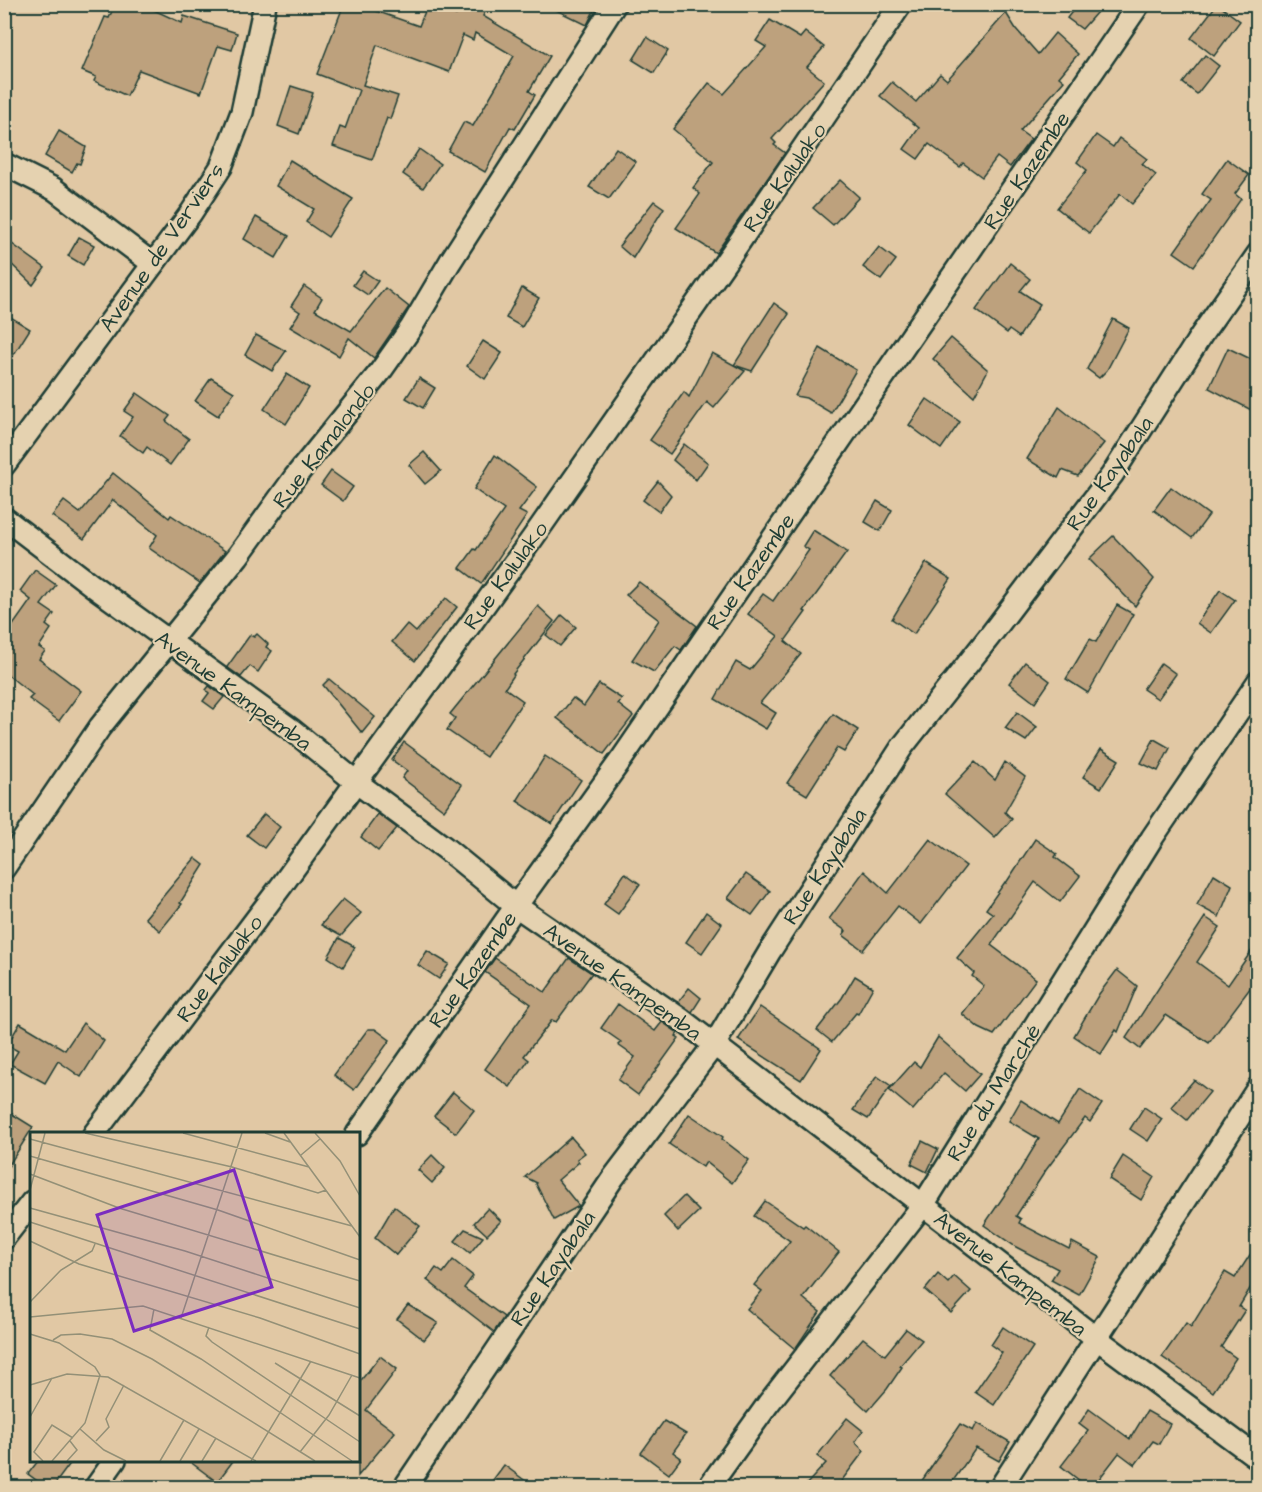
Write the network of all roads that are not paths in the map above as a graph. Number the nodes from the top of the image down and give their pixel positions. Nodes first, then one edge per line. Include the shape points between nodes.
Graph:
1 (266, 4) edge
2 (615, 4) edge
3 (901, 4) edge
4 (1139, 4) edge
5 (4, 164) edge
6 (1257, 254) edge
7 (153, 264) junction
8 (4, 465) edge
9 (4, 518) edge
10 (170, 642) junction
11 (1257, 682) edge
12 (356, 782) junction
13 (4, 868) edge
14 (516, 906) junction
15 (714, 1045) junction
16 (1257, 1088) edge
17 (96, 1132) edge
18 (358, 1132) edge
19 (923, 1204) junction
20 (30, 1206) edge
21 (4, 1238) edge
22 (1096, 1338) junction
23 (1257, 1458) edge
24 (115, 1462) edge
25 (94, 1488) edge
26 (404, 1488) edge
27 (708, 1488) edge
28 (1000, 1488) edge

1 - 7 street, Avenue de Verviers via 243,112 221,167
2 - 10 street, Rue Kamalondo via 411,328
3 - 12 street, Rue Kalulako via 532,539
4 - 14 street, Rue Kazembe via 623,757
5 - 7 street via 54,189
6 - 15 street, Rue Kayabala via 1112,475 902,747
7 - 8 street, Avenue de Verviers
9 - 10 street, Avenue Kampemba
10 - 12 street, Avenue Kampemba via 292,730
10 - 13 street, Rue Kamalondo via 100,727
11 - 19 street, Rue du Marché via 1146,848
12 - 14 street, Avenue Kampemba
12 - 17 street, Rue Kalulako
14 - 15 street, Avenue Kampemba
14 - 18 street, Rue Kazembe
15 - 19 street, Avenue Kampemba
15 - 26 street, Rue Kayabala via 613,1178
16 - 22 street
19 - 22 street, Avenue Kampemba
19 - 27 street, Rue du Marché
20 - 21 street
22 - 23 street, Avenue Kampemba
22 - 28 street
24 - 25 street

